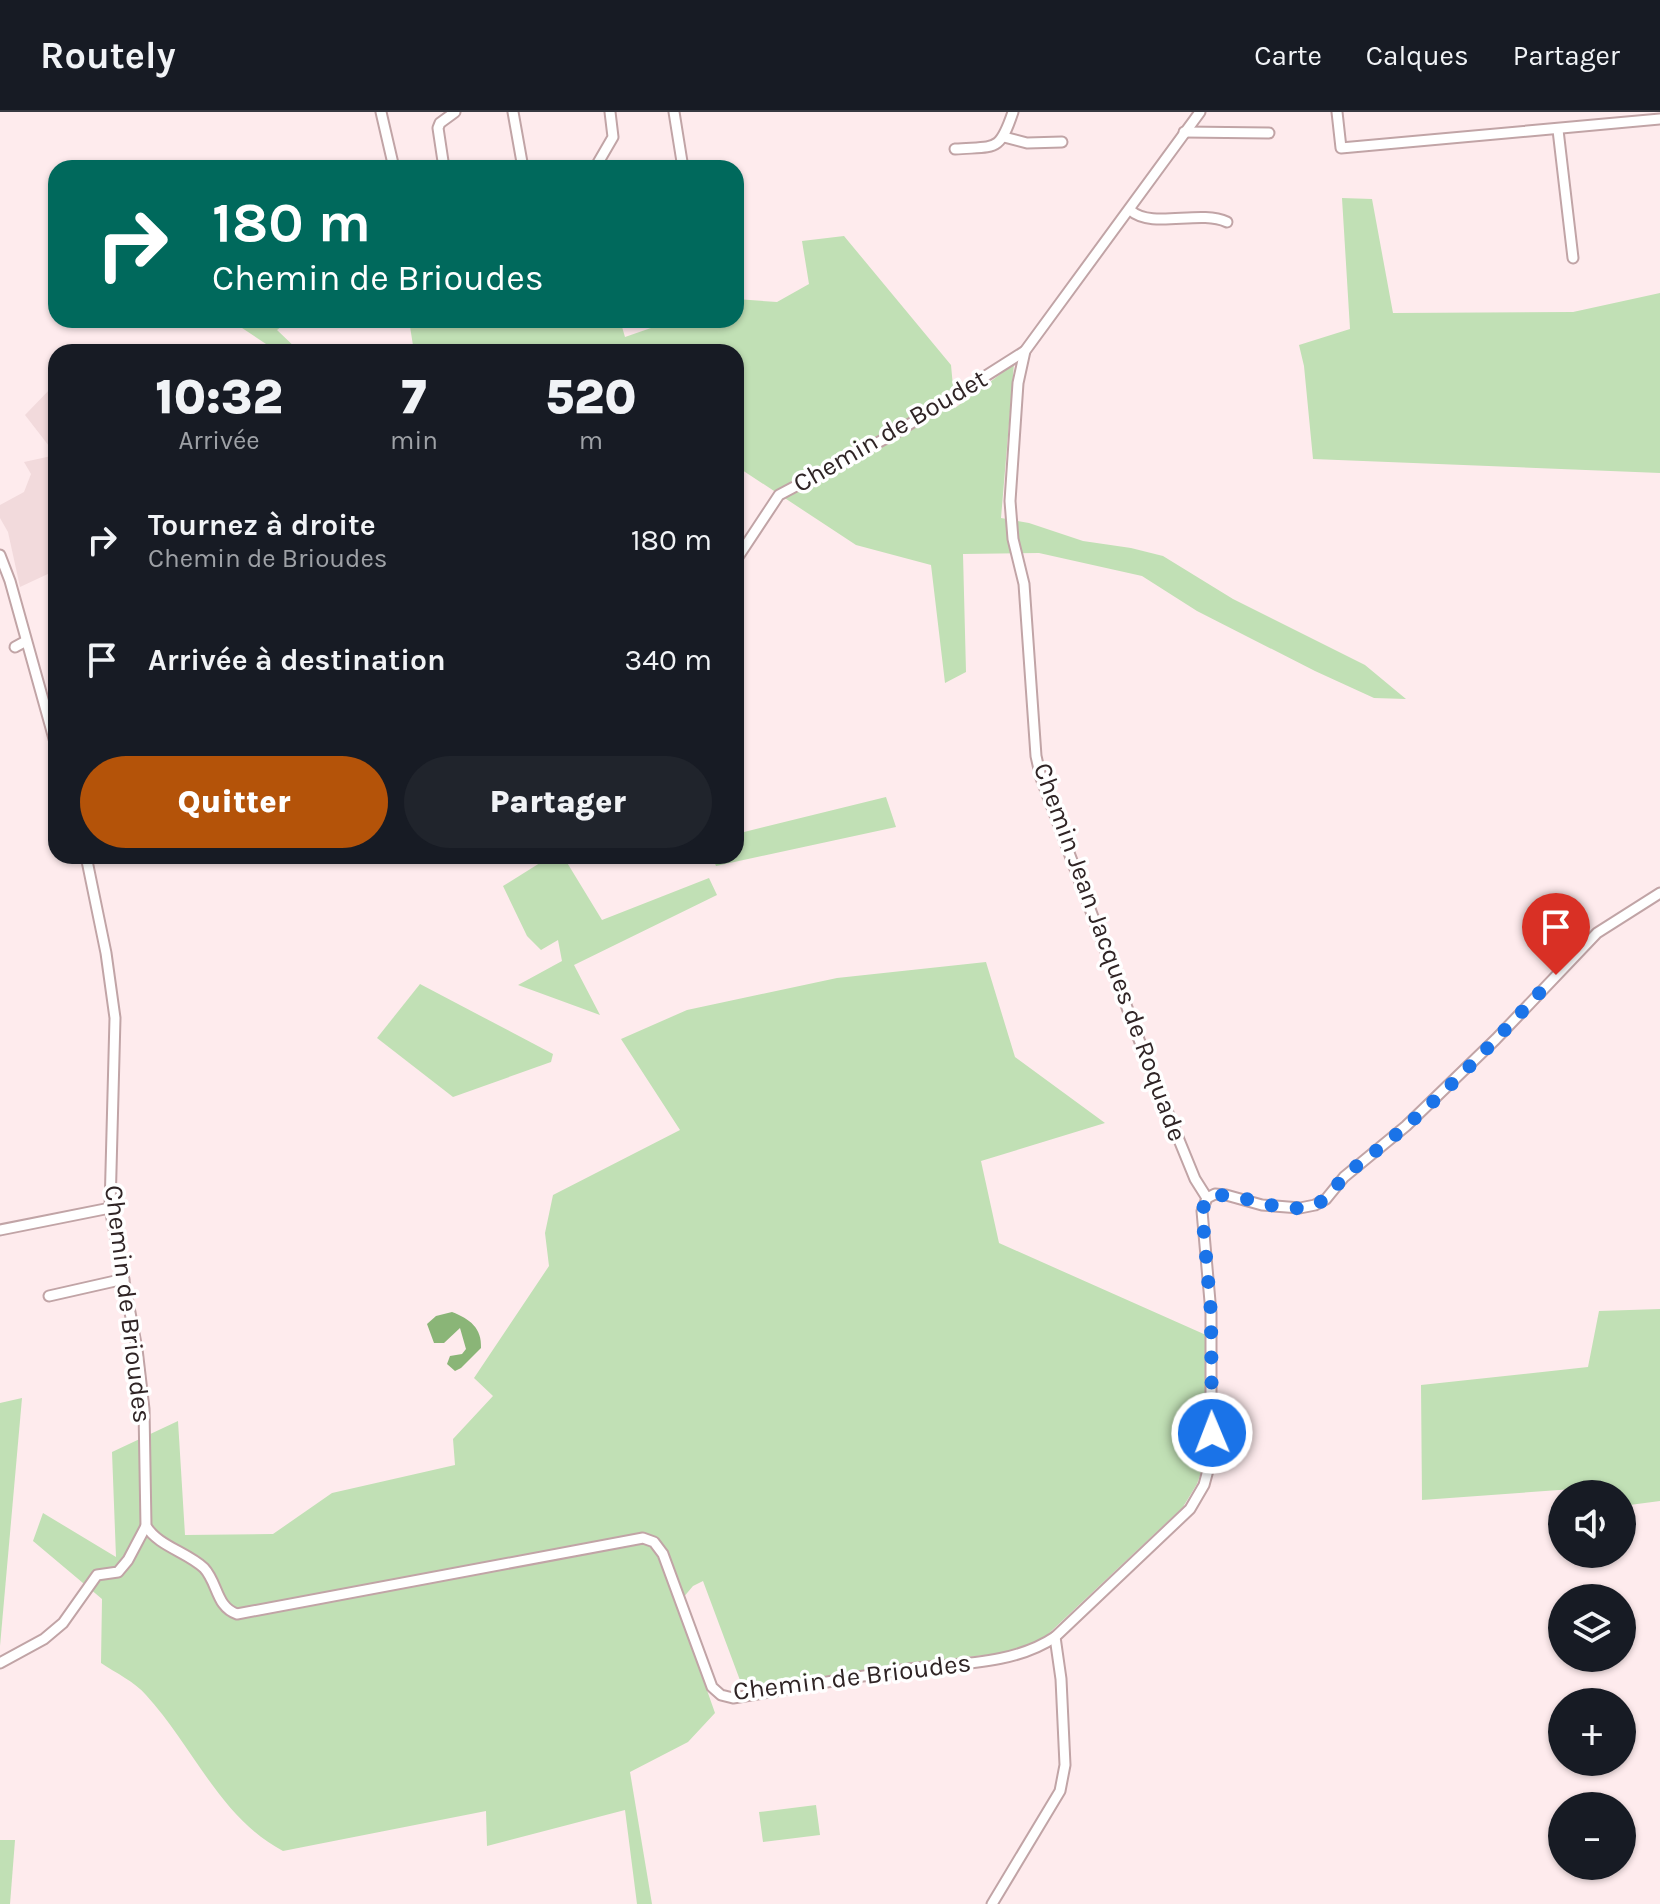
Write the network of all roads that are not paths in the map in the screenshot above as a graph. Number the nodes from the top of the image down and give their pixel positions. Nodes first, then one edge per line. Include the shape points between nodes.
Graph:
1 (381, 112) edge
2 (455, 112) edge
3 (513, 112) edge
4 (610, 112) edge
5 (674, 112) edge
6 (1013, 112) edge
7 (1200, 112) edge
8 (1337, 112) edge
9 (1660, 119) edge
10 (1558, 130) junction
11 (1184, 132) junction
12 (1269, 133) dead end
13 (1004, 137) junction
14 (1062, 142) dead end
15 (955, 149) dead end
16 (392, 160) edge
17 (443, 160) edge
18 (522, 160) edge
19 (600, 160) edge
20 (682, 160) edge
21 (1130, 210) junction
22 (1227, 222) dead end
23 (1573, 258) dead end
24 (1025, 351) junction
25 (744, 548) edge
26 (0, 555) edge
27 (2, 569) edge
28 (26, 641) junction
29 (15, 647) dead end
30 (48, 718) edge
31 (88, 864) edge
32 (1660, 893) edge
33 (1207, 1198) junction
34 (110, 1208) junction
35 (0, 1230) edge
36 (124, 1279) junction
37 (49, 1296) dead end
38 (146, 1526) junction
39 (1055, 1637) junction
40 (0, 1663) edge
41 (992, 1904) edge

1 - 16 street
2 - 17 street via 438,128
3 - 18 street
4 - 19 street via 613,137
5 - 20 street
6 - 13 street
7 - 11 street, Chemin Jean Jacques de Roquade
8 - 10 street via 1341,148
9 - 10 street
10 - 23 street
11 - 12 street
11 - 21 street, Chemin Jean Jacques de Roquade
13 - 14 street via 1027,143
13 - 15 street via 994,146
21 - 22 street via 1142,218 1211,217
21 - 24 street, Chemin Jean Jacques de Roquade
24 - 25 street, Chemin de Boudet via 894,434 779,495
24 - 33 street, Chemin Jean Jacques de Roquade via 1010,501 1024,584 1036,756 1151,1071
26 - 27 street
27 - 28 street
28 - 29 street
28 - 30 street
31 - 34 street, Chemin de Brioudes via 115,1018
32 - 33 street via 1597,933 1496,1039 1326,1199 1300,1208 1226,1195
33 - 39 street, Chemin de Brioudes via 1202,1211 1211,1313 1212,1433 1204,1485 1190,1509
34 - 35 street
34 - 36 street, Chemin de Brioudes
36 - 37 street
36 - 38 street, Chemin de Brioudes via 144,1409
38 - 39 street, Chemin de Brioudes via 204,1569 228,1611 237,1614 643,1538 663,1554 712,1687 733,1698 1019,1655
38 - 40 street via 118,1572 97,1575 63,1623
39 - 41 street via 1065,1765 1060,1791

